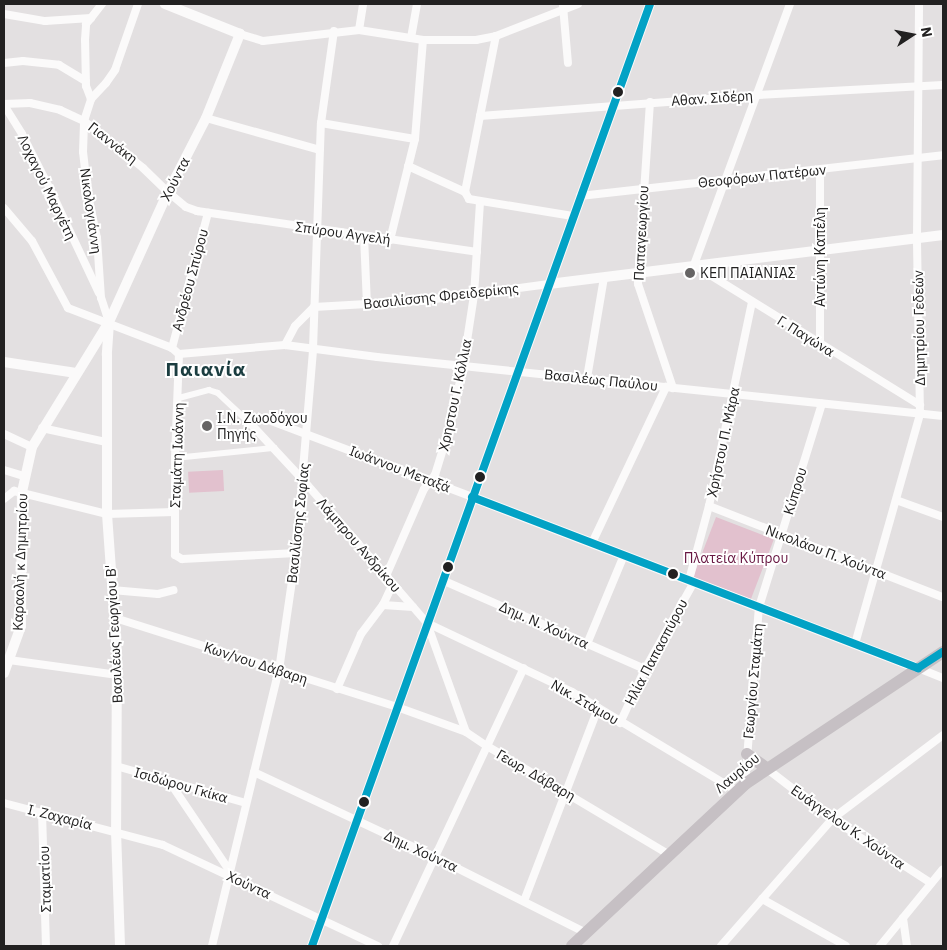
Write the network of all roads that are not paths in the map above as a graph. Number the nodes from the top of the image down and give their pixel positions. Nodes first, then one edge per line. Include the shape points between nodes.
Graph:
1 (102, 4) edge
2 (138, 4) edge
3 (165, 4) edge
4 (364, 4) edge
5 (416, 4) edge
6 (578, 4) edge
7 (650, 4) edge
8 (790, 4) edge
9 (918, 4) edge
10 (563, 6) edge
11 (4, 14) edge
12 (91, 18) junction
13 (359, 30) junction
14 (334, 32) junction
15 (240, 34) junction
16 (496, 36) junction
17 (411, 38) junction
18 (423, 40) junction
19 (568, 62) dead end
20 (4, 63) edge
21 (86, 81) junction
22 (943, 84) edge
23 (918, 86) junction
24 (757, 95) junction
25 (91, 99) junction
26 (650, 102) junction
27 (4, 105) edge
28 (613, 105) junction
29 (480, 116) junction
30 (206, 118) junction
31 (84, 121) junction
32 (321, 123) junction
33 (415, 138) junction
34 (320, 150) junction
35 (943, 155) edge
36 (917, 158) junction
37 (408, 166) junction
38 (820, 170) junction
39 (726, 179) junction
40 (643, 189) junction
41 (168, 192) junction
42 (465, 192) junction
43 (580, 196) junction
44 (480, 203) junction
45 (4, 208) edge
46 (208, 213) junction
47 (573, 216) junction
48 (317, 229) junction
49 (943, 235) edge
50 (364, 236) junction
51 (917, 238) junction
52 (390, 240) junction
53 (821, 250) junction
54 (478, 252) junction
55 (694, 265) junction
56 (638, 274) junction
57 (604, 278) junction
58 (549, 284) junction
59 (474, 295) junction
60 (101, 298) junction
61 (752, 302) junction
62 (367, 305) junction
63 (314, 307) junction
64 (109, 322) junction
65 (820, 344) junction
66 (285, 345) junction
67 (172, 348) junction
68 (313, 349) junction
69 (179, 354) junction
70 (4, 362) edge
71 (463, 367) junction
72 (518, 371) junction
73 (76, 373) junction
74 (587, 378) junction
75 (669, 387) junction
76 (733, 394) junction
77 (179, 398) junction
78 (822, 404) junction
79 (920, 404) junction
80 (920, 414) junction
81 (943, 416) edge
82 (250, 422) junction
83 (42, 428) junction
84 (306, 433) junction
85 (4, 434) edge
86 (106, 442) junction
87 (32, 447) junction
88 (274, 448) junction
89 (175, 458) junction
90 (4, 470) edge
91 (24, 476) junction
92 (303, 480) junction
93 (430, 481) junction
94 (22, 492) junction
95 (472, 497) junction
96 (4, 499) edge
97 (896, 500) junction
98 (709, 506) junction
99 (174, 512) junction
100 (107, 514) junction
101 (943, 517) edge
102 (781, 534) junction
103 (592, 543) junction
104 (296, 552) junction
105 (624, 555) junction
106 (876, 571) junction
107 (386, 576) junction
108 (442, 580) junction
109 (691, 581) junction
110 (393, 584) junction
111 (112, 590) junction
112 (174, 590) dead end
113 (943, 597) edge
114 (383, 605) junction
115 (413, 607) junction
116 (759, 607) junction
117 (115, 618) junction
118 (427, 623) junction
119 (587, 644) junction
120 (855, 644) junction
121 (943, 652) edge
122 (9, 660) junction
123 (524, 668) junction
124 (918, 668) junction
125 (645, 669) junction
126 (279, 670) junction
127 (4, 673) edge
128 (118, 675) junction
129 (943, 678) edge
130 (337, 689) junction
131 (397, 708) junction
132 (598, 708) junction
133 (620, 722) junction
134 (466, 732) junction
135 (943, 735) edge
136 (487, 746) junction
137 (747, 754) junction
138 (116, 766) junction
139 (766, 768) junction
140 (254, 772) junction
141 (169, 781) junction
142 (741, 787) junction
143 (565, 792) junction
144 (4, 803) edge
145 (246, 804) junction
146 (42, 812) junction
147 (832, 819) junction
148 (356, 821) junction
149 (116, 831) junction
150 (670, 855) junction
151 (435, 857) junction
152 (943, 869) edge
153 (229, 873) junction
154 (931, 883) junction
155 (762, 900) junction
156 (524, 901) junction
157 (903, 918) junction
158 (321, 919) junction
159 (586, 933) junction
160 (46, 946) edge
161 (120, 946) edge
162 (212, 946) edge
163 (312, 946) edge
164 (378, 946) edge
165 (393, 946) edge
166 (572, 946) edge
167 (721, 946) edge
168 (846, 946) edge
169 (880, 946) edge
170 (906, 946) edge

1 - 12 street
2 - 25 street, Νικολογιάννη via 112,74
3 - 15 street
4 - 13 street
5 - 17 street
6 - 10 street
7 - 28 street
8 - 24 street
9 - 23 street, Δημητρίου Γεδεών
10 - 16 street
10 - 19 street
11 - 12 street via 45,21
12 - 21 street via 86,24
13 - 14 street
13 - 17 street
14 - 15 street via 263,41
14 - 32 street, Βασιλίσσης Σοφίας
15 - 30 street, Χούντα
16 - 18 street via 476,40
16 - 29 street
17 - 18 street
18 - 33 street
20 - 21 street via 23,61 59,65
21 - 25 street
22 - 23 street, Αθαν. Σιδέρη
23 - 24 street, Αθαν. Σιδέρη
23 - 36 street, Δημητρίου Γεδεών
24 - 26 street, Αθαν. Σιδέρη
24 - 39 street
25 - 31 street, Νικολογιάννη
26 - 28 street, Αθαν. Σιδέρη
26 - 40 street, Παπαγεωργίου
27 - 31 street, Γιαννάκη via 30,103 60,110
27 - 60 street, Λοχαγού Μαργέτη via 50,189
28 - 29 street, Αθαν. Σιδέρη
28 - 43 street
29 - 42 street
30 - 34 street
30 - 41 street, Χούντα
31 - 41 street, Γιαννάκη via 137,162
31 - 60 street, Νικολογιάννη via 83,152 97,238
32 - 33 street
32 - 34 street, Βασιλίσσης Σοφίας
33 - 37 street
34 - 48 street, Βασιλίσσης Σοφίας
35 - 36 street, Θεοφόρων Πατέρων
36 - 38 street, Θεοφόρων Πατέρων
36 - 51 street, Δημητρίου Γεδεών
37 - 42 street
37 - 52 street
38 - 39 street, Θεοφόρων Πατέρων
38 - 53 street, Αντώνη Καπέλη
39 - 40 street, Θεοφόρων Πατέρων
39 - 55 street
40 - 43 street, Θεοφόρων Πατέρων
40 - 56 street, Παπαγεωργίου
41 - 46 street, Γιαννάκη via 186,207
41 - 64 street, Χούντα
42 - 44 street via 467,198
43 - 47 street
44 - 47 street
44 - 54 street, Χρηστου Γ. Κόλλια
45 - 64 street via 32,241 68,308
46 - 48 street, Σπύρου Αγγελή
46 - 67 street, Ανδρέου Σπύρου
47 - 58 street
48 - 50 street, Σπύρου Αγγελή
48 - 63 street, Βασιλίσσης Σοφίας
49 - 51 street, Βασιλίσσης Φρειδερίκης
50 - 52 street, Σπύρου Αγγελή
50 - 62 street
51 - 53 street, Βασιλίσσης Φρειδερίκης
51 - 79 street, Δημητρίου Γεδεών
52 - 54 street, Σπύρου Αγγελή
53 - 55 street, Βασιλίσσης Φρειδερίκης
53 - 65 street, Αντώνη Καπέλη
54 - 59 street, Χρηστου Γ. Κόλλια
55 - 56 street, Βασιλίσσης Φρειδερίκης
55 - 61 street, Γ. Παγώνα
56 - 57 street, Βασιλίσσης Φρειδερίκης
56 - 75 street, Παπαγεωργίου via 638,284
57 - 58 street, Βασιλίσσης Φρειδερίκης
57 - 74 street
58 - 59 street, Βασιλίσσης Φρειδερίκης
58 - 72 street
59 - 62 street, Βασιλίσσης Φρειδερίκης
59 - 71 street, Χρηστου Γ. Κόλλια
60 - 64 street, Νικολογιάννη
61 - 65 street, Γ. Παγώνα
61 - 76 street, Χρήστου Π. Μάρα
62 - 63 street, Βασιλίσσης Φρειδερίκης
63 - 66 street via 295,326
63 - 68 street, Βασιλίσσης Σοφίας
64 - 67 street
64 - 73 street, Καραολή κ Δημητρίου
64 - 86 street, Βασιλέως Γεωργίου Β'
65 - 79 street, Γ. Παγώνα
66 - 68 street, Βασιλέως Παύλου
66 - 69 street, Βασιλέως Παύλου
67 - 69 street
68 - 71 street, Βασιλέως Παύλου
68 - 84 street, Βασιλίσσης Σοφίας
69 - 77 street, Σταμάτη Ιωάννη
70 - 73 street
71 - 72 street, Βασιλέως Παύλου
71 - 93 street, Χρηστου Γ. Κόλλια via 451,423 435,475
72 - 74 street, Βασιλέως Παύλου
72 - 95 street
73 - 83 street, Καραολή κ Δημητρίου
74 - 75 street, Βασιλέως Παύλου
75 - 76 street, Βασιλέως Παύλου
75 - 103 street
76 - 78 street, Βασιλέως Παύλου
76 - 98 street, Χρήστου Π. Μάρα
77 - 82 street, Λάμπρου Ανδρίκου via 209,390 218,393
77 - 89 street, Σταμάτη Ιωάννη
78 - 80 street, Βασιλέως Παύλου
78 - 102 street, Κύπρου
79 - 80 street, Δημητρίου Γεδεών
80 - 81 street, Βασιλέως Παύλου
80 - 97 street, Δημητρίου Γεδεών
82 - 84 street, Ιωάννου Μεταξά via 254,418 266,419
82 - 88 street, Λάμπρου Ανδρίκου
83 - 86 street
83 - 87 street, Καραολή κ Δημητρίου
84 - 92 street, Βασιλίσσης Σοφίας
84 - 93 street, Ιωάννου Μεταξά
85 - 87 street
86 - 100 street, Βασιλέως Γεωργίου Β'
87 - 91 street, Καραολή κ Δημητρίου
88 - 89 street
88 - 92 street, Λάμπρου Ανδρίκου
89 - 99 street, Σταμάτη Ιωάννη
90 - 91 street
91 - 94 street, Καραολή κ Δημητρίου
92 - 104 street, Βασιλίσσης Σοφίας
92 - 107 street, Λάμπρου Ανδρίκου
93 - 95 street, Ιωάννου Μεταξά
93 - 107 street, Χρηστου Γ. Κόλλια via 405,527
94 - 96 street via 14,490
94 - 100 street
94 - 122 street, Καραολή κ Δημητρίου via 21,626
95 - 103 street, Ιωάννου Μεταξά
95 - 108 street
97 - 101 street
97 - 106 street, Δημητρίου Γεδεών
98 - 102 street, Νικολάου Π. Χούντα
98 - 109 street, Χρήστου Π. Μάρα
99 - 100 street
99 - 104 street, Σταμάτη Ιωάννη via 175,555 182,559
100 - 111 street, Βασιλέως Γεωργίου Β'
102 - 106 street, Νικολάου Π. Χούντα
102 - 116 street, Κύπρου
103 - 105 street, Ιωάννου Μεταξά
104 - 126 street, Βασιλίσσης Σοφίας
105 - 109 street, Ιωάννου Μεταξά
105 - 119 street
106 - 113 street, Νικολάου Π. Χούντα
106 - 120 street, Δημητρίου Γεδεών
107 - 110 street, Λάμπρου Ανδρίκου
108 - 118 street
108 - 119 street, Δημ. Ν. Χούντα
109 - 116 street, Ιωάννου Μεταξά
109 - 125 street, Ηλία Παπασπύρου
110 - 114 street
110 - 115 street, Λάμπρου Ανδρίκου
111 - 112 street via 158,594
111 - 117 street, Βασιλέως Γεωργίου Β'
114 - 115 street
114 - 130 street via 360,634
115 - 118 street, Λάμπρου Ανδρίκου
116 - 120 street, Ιωάννου Μεταξά
116 - 137 street, Γεωργίου Σταμάτη
117 - 126 street, Κων/νου Δάβαρη
117 - 128 street, Βασιλέως Γεωργίου Β'
118 - 123 street, Νικ. Στάμου
118 - 131 street
118 - 134 street, Λάμπρου Ανδρίκου
119 - 125 street, Δημ. Ν. Χούντα
120 - 124 street, Ιωάννου Μεταξά
121 - 124 main road, Λαυρίου
122 - 127 street, Καραολή κ Δημητρίου
122 - 128 street
123 - 132 street, Νικ. Στάμου
123 - 136 street
124 - 129 street, Ιωάννου Μεταξά
124 - 139 main road, Λαυρίου
125 - 133 street, Ηλία Παπασπύρου
126 - 130 street, Κων/νου Δάβαρη
126 - 140 street, Βασιλίσσης Σοφίας
128 - 138 street, Βασιλέως Γεωργίου Β'
130 - 131 street, Κων/νου Δάβαρη
131 - 134 street, Γεωρ. Δάβαρη
131 - 148 street
132 - 133 street, Νικ. Στάμου
132 - 143 street
133 - 142 street, Νικ. Στάμου
134 - 136 street, Γεωρ. Δάβαρη
135 - 147 street
136 - 143 street, Γεωρ. Δάβαρη
136 - 151 street
137 - 139 main road
137 - 142 street, Γεωργίου Σταμάτη
138 - 141 street, Ισιδώρου Γκίκα
138 - 149 street, Βασιλέως Γεωργίου Β'
139 - 142 main road, Λαυρίου
139 - 147 street, Ευάγγελου Κ. Χούντα
140 - 145 street, Βασιλίσσης Σοφίας
140 - 148 street, Δημ. Χούντα
141 - 145 street, Ισιδώρου Γκίκα
141 - 153 street
142 - 150 main road, Λαυρίου
143 - 150 street, Γεωρ. Δάβαρη
143 - 156 street
144 - 146 street, Ι. Ζαχαρία
145 - 153 street, Βασιλίσσης Σοφίας
146 - 149 street, Ι. Ζαχαρία
146 - 160 street, Σταματίου
147 - 154 street, Ευάγγελου Κ. Χούντα
147 - 155 street
148 - 151 street, Δημ. Χούντα
148 - 158 street
149 - 153 street, Χούντα via 163,845
149 - 161 street, Βασιλέως Γεωργίου Β'
150 - 159 main road, Λαυρίου
151 - 156 street, Δημ. Χούντα
151 - 165 street
152 - 154 street
153 - 158 street, Χούντα
153 - 162 street, Βασιλίσσης Σοφίας
154 - 157 street
155 - 167 street
155 - 168 street
156 - 159 street, Δημ. Χούντα
157 - 169 street
157 - 170 street
158 - 163 street
158 - 164 street, Χούντα
159 - 166 main road, Λαυρίου

